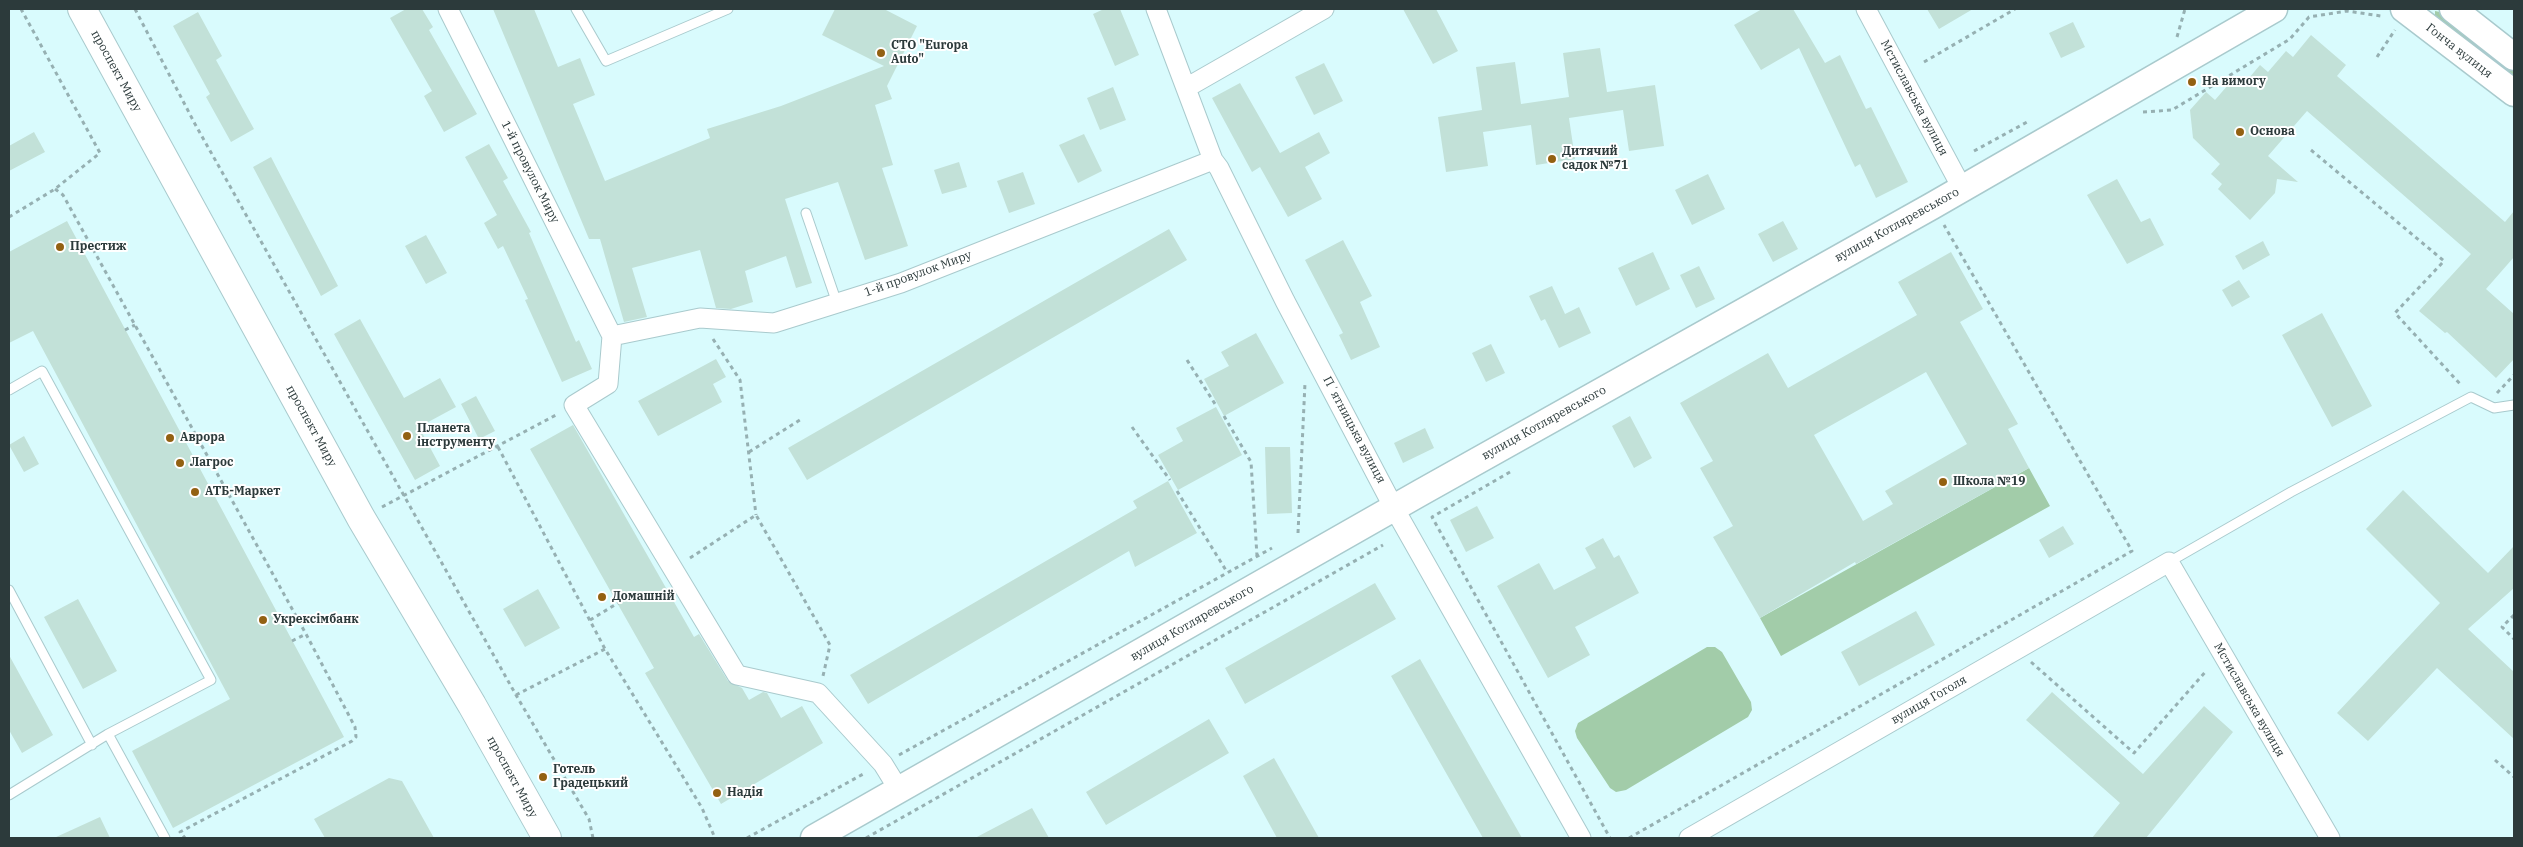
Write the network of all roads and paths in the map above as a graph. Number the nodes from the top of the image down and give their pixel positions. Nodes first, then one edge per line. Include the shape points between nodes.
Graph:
1 (21, 9) edge
2 (82, 9) edge
3 (135, 9) edge
4 (448, 9) edge
5 (576, 9) edge
6 (728, 9) edge
7 (1156, 9) edge
8 (1324, 9) edge
9 (1866, 9) edge
10 (2014, 9) edge
11 (2185, 9) edge
12 (2274, 9) edge
13 (2453, 9) edge
14 (2396, 16) edge
15 (2177, 37) dead end
16 (2377, 57) dead end
17 (2514, 57) edge
18 (1924, 62) dead end
19 (1186, 88) junction
20 (2514, 93) edge
21 (2139, 112) dead end
22 (2311, 150) dead end
23 (1213, 160) junction
24 (1962, 188) junction
25 (56, 189) junction
26 (806, 213) dead end
27 (9, 217) edge
28 (1944, 225) dead end
29 (837, 303) junction
30 (700, 318) junction
31 (135, 325) junction
32 (126, 330) dead end
33 (612, 336) junction
34 (1187, 360) dead end
35 (2514, 375) edge
36 (1305, 382) dead end
37 (9, 390) edge
38 (2471, 397) junction
39 (2486, 404) junction
40 (2514, 405) edge
41 (574, 406) junction
42 (1216, 407) dead end
43 (1224, 416) dead end
44 (804, 418) dead end
45 (1132, 427) dead end
46 (498, 446) junction
47 (749, 452) junction
48 (1170, 480) dead end
49 (1177, 491) dead end
50 (404, 495) junction
51 (1394, 508) junction
52 (756, 514) junction
53 (1432, 517) dead end
54 (362, 518) junction
55 (1298, 533) dead end
56 (1382, 545) dead end
57 (1256, 556) dead end
58 (2169, 562) junction
59 (673, 570) junction
60 (9, 590) edge
61 (618, 603) dead end
62 (2514, 615) edge
63 (590, 620) junction
64 (306, 634) junction
65 (2514, 639) edge
66 (292, 641) dead end
67 (605, 649) junction
68 (2030, 662) dead end
69 (2207, 670) dead end
70 (818, 693) junction
71 (516, 696) junction
72 (108, 734) junction
73 (92, 745) junction
74 (2495, 760) dead end
75 (883, 764) junction
76 (2514, 777) edge
77 (899, 790) junction
78 (9, 795) edge
79 (165, 838) edge
80 (185, 838) edge
81 (547, 838) edge
82 (593, 838) edge
83 (715, 838) edge
84 (748, 838) edge
85 (814, 838) edge
86 (866, 838) edge
87 (1581, 838) edge
88 (1610, 838) edge
89 (1629, 838) edge
90 (1689, 838) edge
91 (2330, 838) edge

1 - 25 path via 100,154
2 - 54 main road, проспект Миру
3 - 50 path via 185,106
4 - 33 street, 1-й провулок Миру
5 - 6 lane via 606,61
7 - 19 street, Пʼятницька вулиця
8 - 19 street
9 - 24 street, Мстиславська вулиця
10 - 18 path
11 - 15 path
12 - 24 street, вулиця Котляревського
13 - 17 street
14 - 16 path
14 - 20 street, Гонча вулиця
14 - 21 path via 2348,11 2309,17 2290,39 2172,110
19 - 23 street, Пʼятницька вулиця
22 - 38 path via 2444,261 2395,312
23 - 29 street, 1-й провулок Миру via 900,283
23 - 51 street, Пʼятницька вулиця
24 - 51 street, вулиця Котляревського
25 - 27 path
25 - 31 path via 63,195
26 - 29 lane
28 - 89 path via 2132,551
29 - 30 street, 1-й провулок Миру via 774,322
30 - 33 street, 1-й провулок Миру
30 - 47 path via 740,380
31 - 32 path
31 - 64 path
33 - 41 street via 608,384
34 - 42 path
35 - 39 path
36 - 55 path
37 - 72 lane via 42,371 211,680
38 - 39 lane
38 - 58 lane via 2291,492
39 - 40 lane via 2494,408
41 - 46 path
41 - 59 street
43 - 57 path via 1251,462
44 - 47 path
45 - 48 path
46 - 50 path
46 - 63 path
47 - 52 path
49 - 75 path via 1227,572
50 - 54 path
50 - 71 path
51 - 77 street, вулиця Котляревського
51 - 87 street, Пʼятницька вулиця
52 - 59 path
52 - 70 path via 830,645
53 - 88 path
54 - 81 main road, проспект Миру
56 - 86 path
58 - 90 street, вулиця Гоголя
58 - 91 street, Мстиславська вулиця
59 - 70 street via 737,676
60 - 73 lane
61 - 63 path
62 - 65 path via 2502,627
63 - 67 path
64 - 66 path
64 - 80 path via 355,727 356,737 180,832
67 - 71 path
67 - 83 path via 702,808
68 - 69 path via 2134,753
70 - 75 street
71 - 82 path via 589,819
72 - 73 lane
72 - 79 lane
73 - 78 lane
74 - 76 path
75 - 77 street
75 - 84 path
77 - 85 street, вулиця Котляревського

